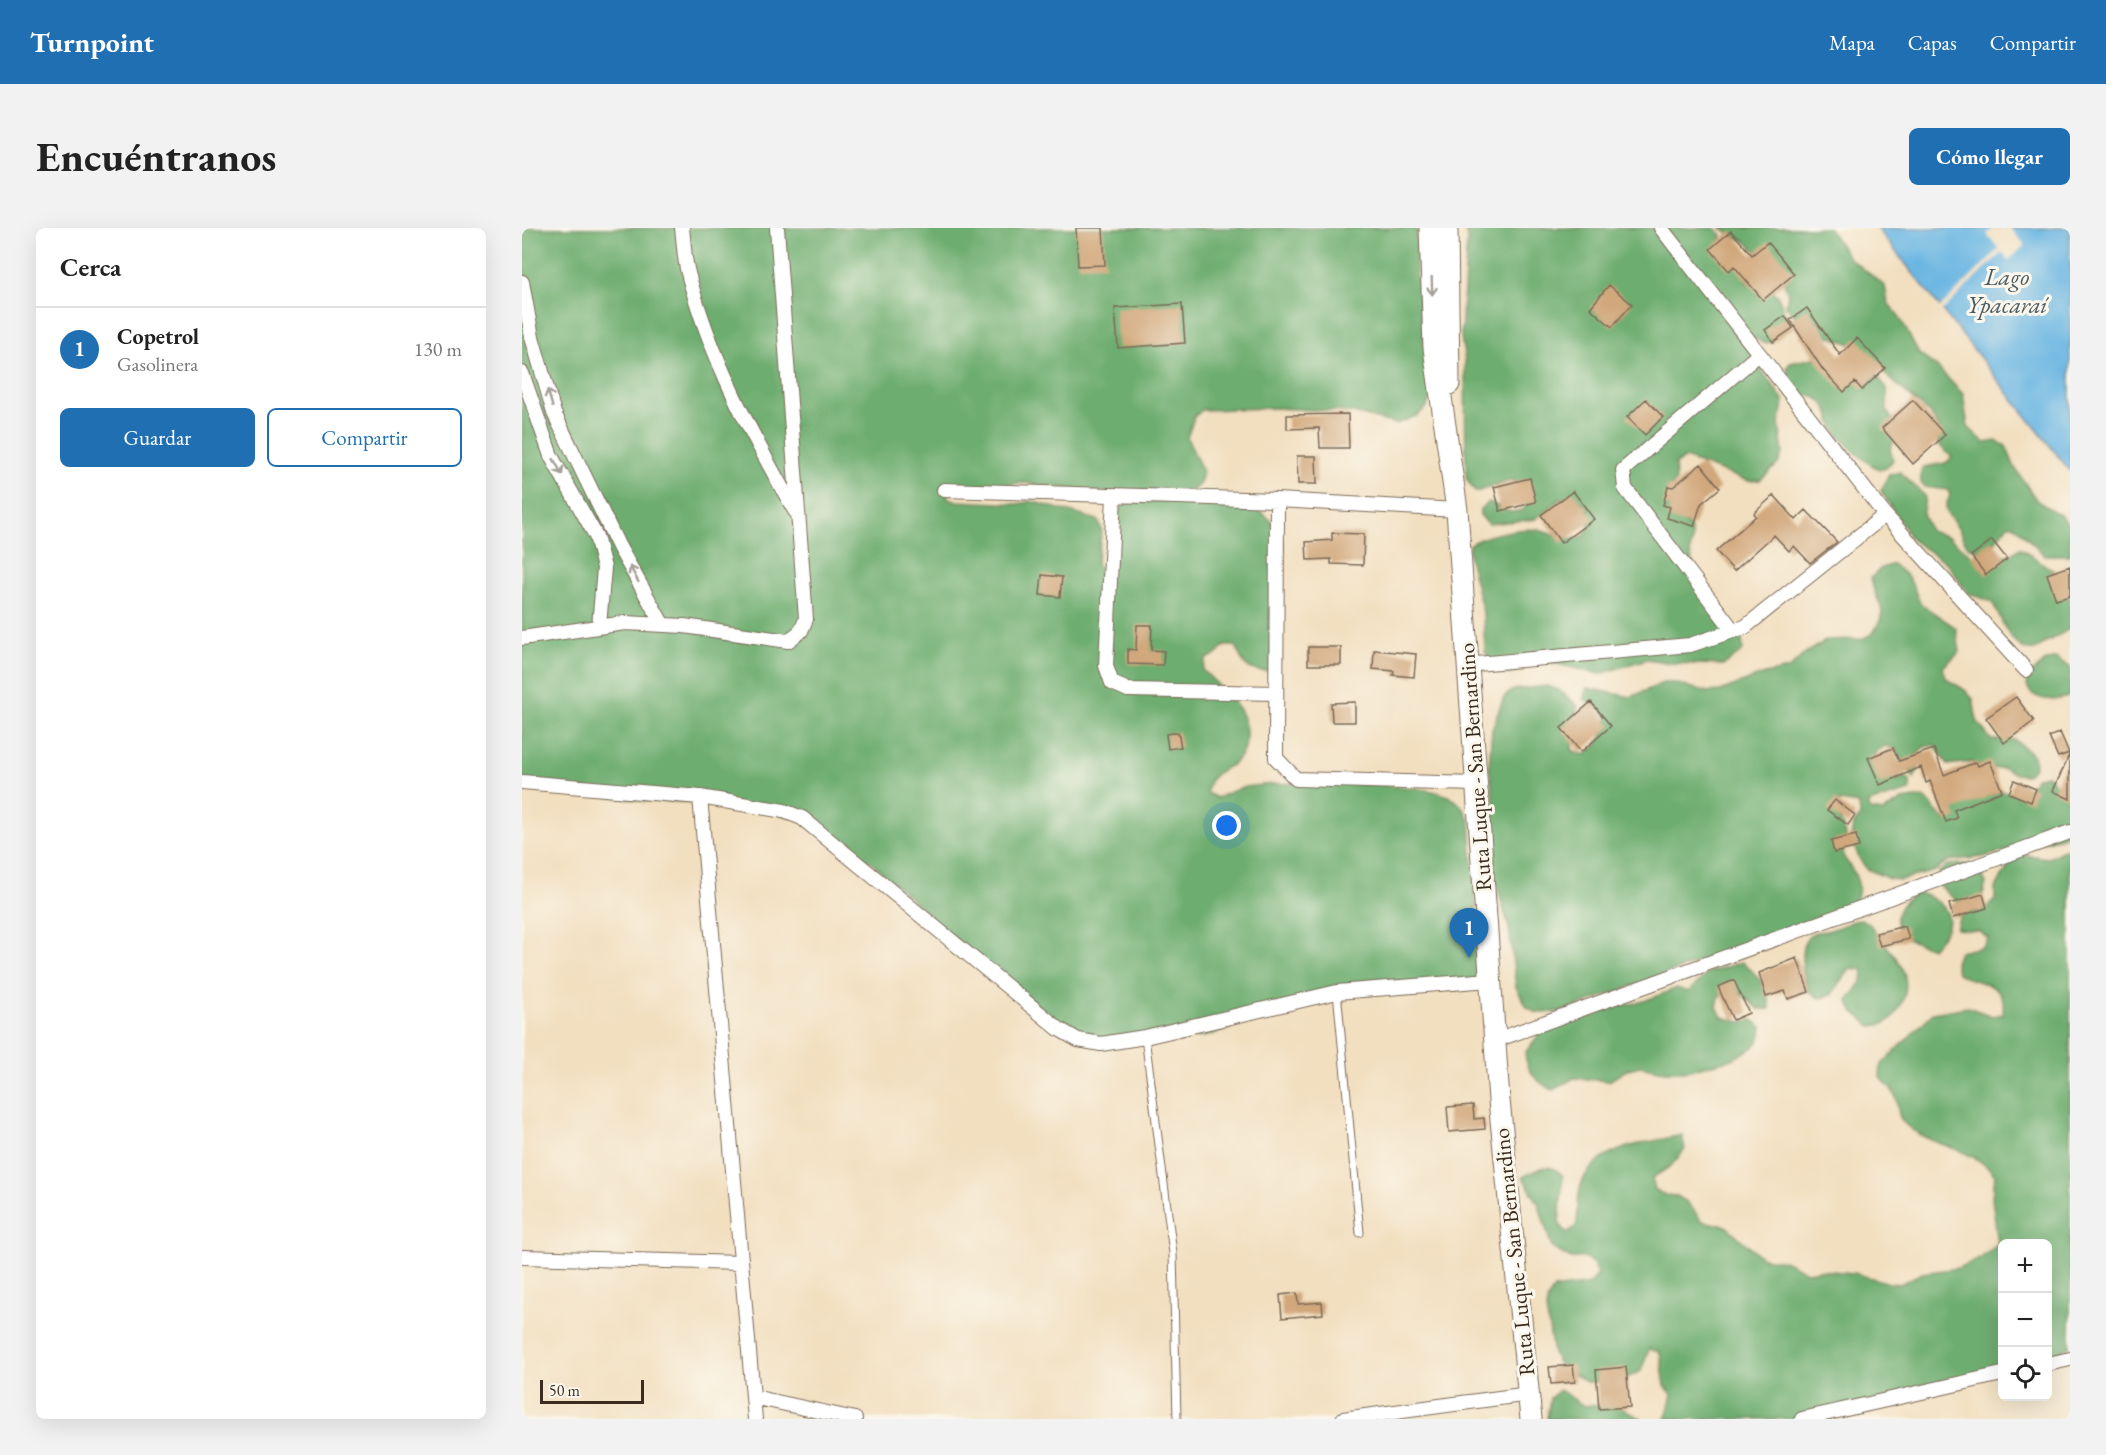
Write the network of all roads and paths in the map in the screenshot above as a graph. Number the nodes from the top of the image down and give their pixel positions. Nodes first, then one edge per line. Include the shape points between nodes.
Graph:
1 (682, 228) edge
2 (777, 228) edge
3 (1431, 228) edge
4 (1447, 228) edge
5 (1661, 228) edge
6 (522, 282) edge
7 (1760, 354) junction
8 (522, 373) edge
9 (1448, 438) junction
10 (944, 490) dead end
11 (1114, 495) junction
12 (1277, 500) junction
13 (1457, 510) junction
14 (1885, 515) junction
15 (798, 516) junction
16 (663, 625) junction
17 (598, 626) junction
18 (1733, 630) junction
19 (522, 638) edge
20 (1468, 661) junction
21 (2026, 670) dead end
22 (1276, 693) junction
23 (522, 782) edge
24 (1476, 784) junction
25 (700, 796) junction
26 (2070, 832) edge
27 (1490, 980) junction
28 (1337, 992) junction
29 (1493, 1020) junction
30 (1145, 1037) junction
31 (1360, 1233) dead end
32 (522, 1257) edge
33 (740, 1263) junction
34 (2070, 1359) edge
35 (2052, 1363) edge
36 (1998, 1375) edge
37 (1529, 1394) junction
38 (753, 1397) junction
39 (1366, 1418) edge
40 (755, 1419) edge
41 (855, 1419) edge
42 (1177, 1419) edge
43 (1343, 1419) edge
44 (1531, 1419) edge
45 (1802, 1419) edge

1 - 15 street via 687,272 717,358 765,459
2 - 15 street
3 -> 9 main road via 1434,348
4 - 9 main road
5 - 7 street
16 -> 6 street via 619,546 554,413 532,338
7 - 14 street
7 - 18 street via 1623,470 1625,488
8 -> 17 street via 551,456 596,536 604,568
9 - 13 main road, Ruta Luque - San Bernardino
10 - 11 street
11 - 12 street
11 - 22 street via 1106,666 1112,683 1128,690
12 - 13 street
12 - 22 street
13 - 20 main road, Ruta Luque - San Bernardino
14 - 18 street via 1745,627
14 - 21 street
15 - 16 street via 806,619 801,632 788,641
16 - 17 street
17 - 19 street
18 - 20 street via 1690,645 1476,664
20 - 24 main road, Ruta Luque - San Bernardino
22 - 24 street via 1276,758 1296,778
23 - 25 street
24 - 27 main road, Ruta Luque - San Bernardino
25 - 30 street via 784,811 802,818 1059,1029 1078,1040 1101,1044
25 - 33 street
26 - 29 street via 1502,1038
27 - 28 street
27 - 29 main road, Ruta Luque - San Bernardino
28 - 30 street
28 - 31 lane
29 - 37 main road, Ruta Luque - San Bernardino
30 - 42 lane via 1173,1253
32 - 33 street
33 - 38 street
34 - 35 street
36 - 45 street
37 - 39 street
37 - 44 main road, Ruta Luque - San Bernardino
38 - 40 street
38 - 41 street
39 - 43 street

